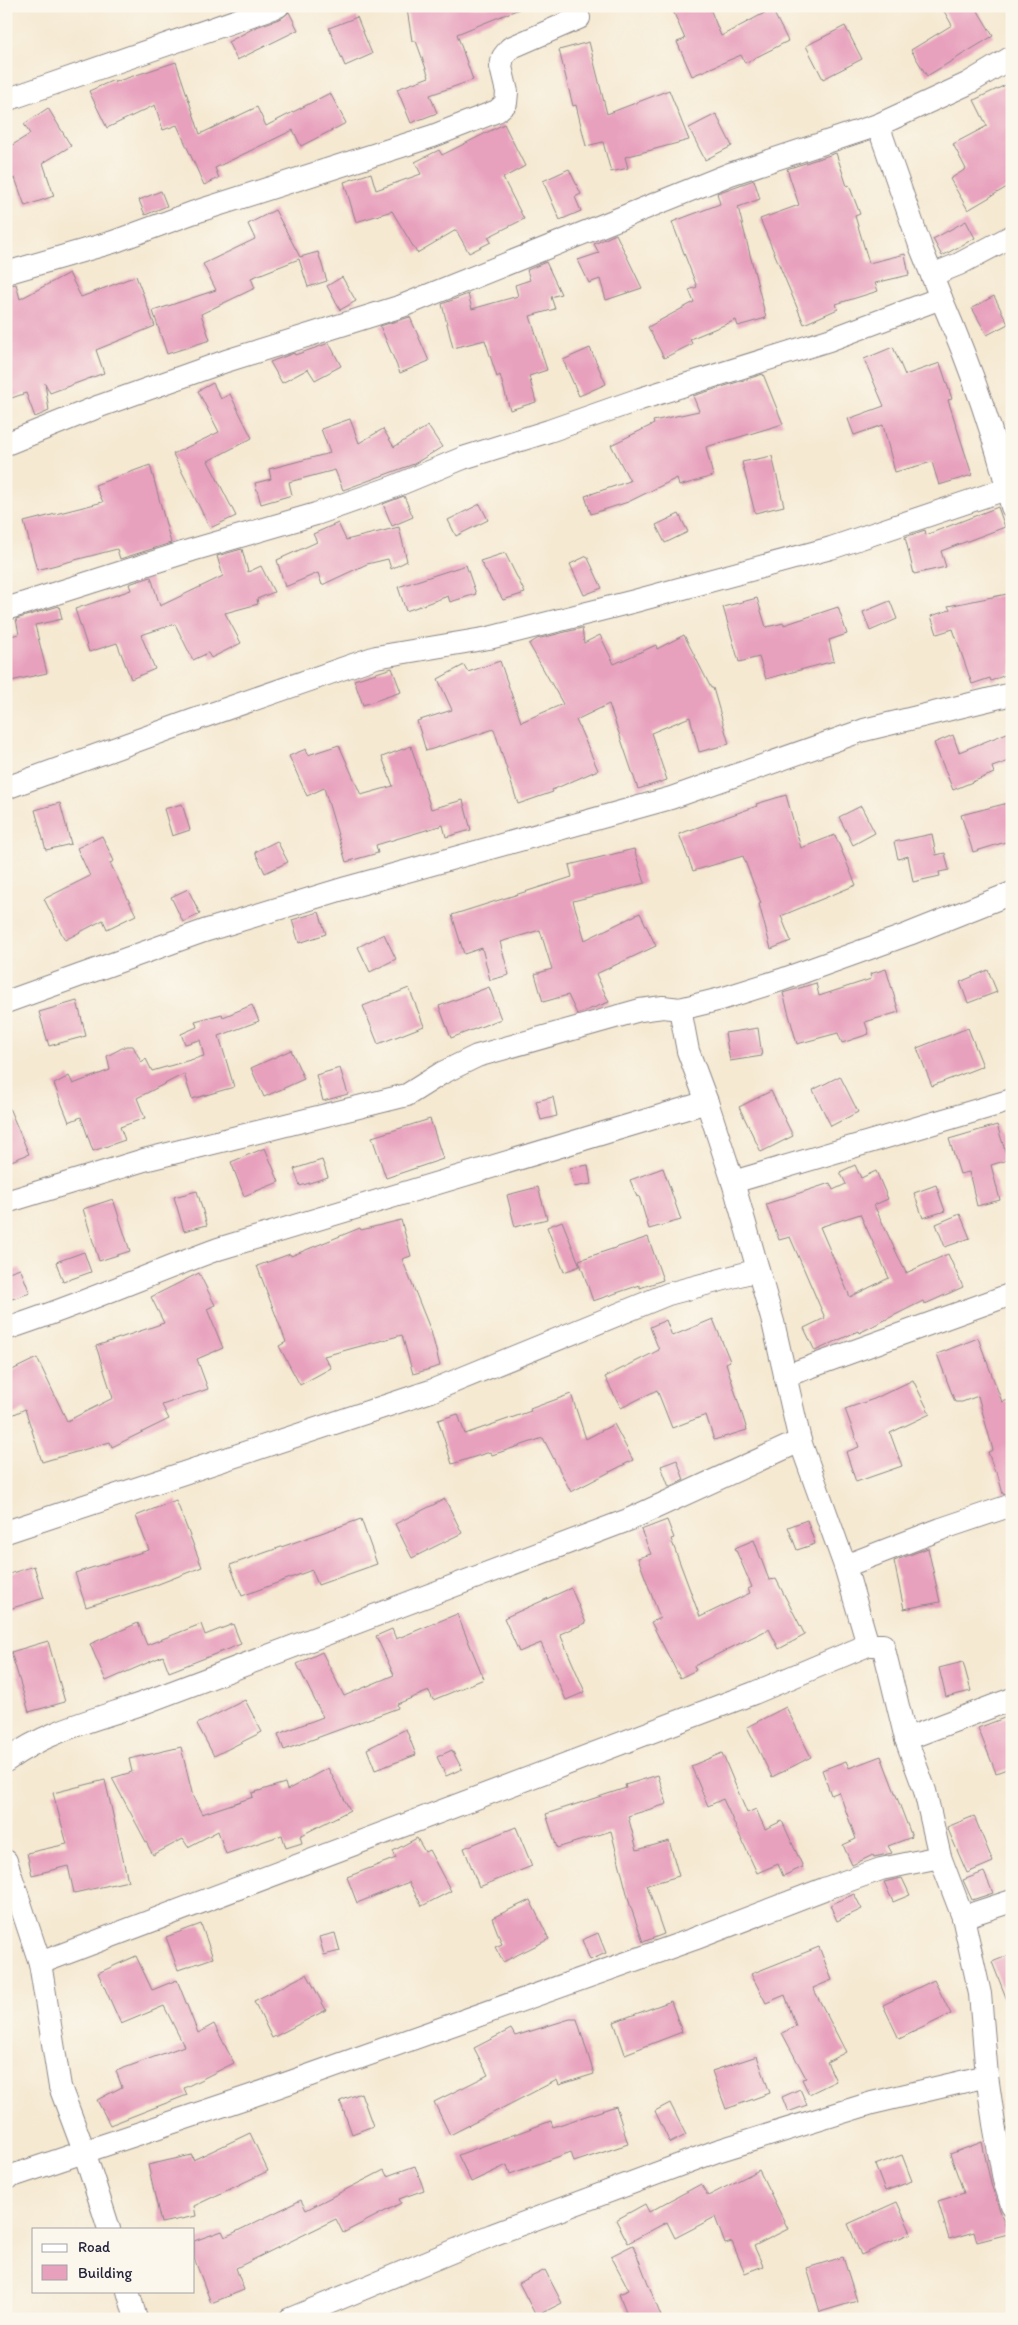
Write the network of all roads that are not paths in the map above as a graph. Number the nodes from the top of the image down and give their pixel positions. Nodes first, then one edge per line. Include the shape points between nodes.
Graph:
1 (278, 6) edge
2 (579, 18) dead end
3 (1012, 57) edge
4 (6, 100) edge
5 (878, 125) junction
6 (1012, 236) edge
7 (6, 273) edge
8 (932, 275) junction
9 (941, 298) junction
10 (6, 444) edge
11 (1010, 494) edge
12 (6, 609) edge
13 (1012, 694) edge
14 (6, 788) edge
15 (1012, 894) edge
16 (6, 1002) edge
17 (680, 1009) junction
18 (1012, 1100) edge
19 (707, 1102) junction
20 (733, 1182) junction
21 (6, 1202) edge
22 (758, 1270) junction
23 (1012, 1294) edge
24 (6, 1329) edge
25 (785, 1376) junction
26 (800, 1440) junction
27 (1012, 1505) edge
28 (6, 1532) edge
29 (845, 1566) junction
30 (868, 1645) junction
31 (1012, 1699) edge
32 (906, 1739) junction
33 (6, 1761) edge
34 (940, 1857) junction
35 (6, 1861) edge
36 (1012, 1901) edge
37 (963, 1917) junction
38 (40, 1963) junction
39 (987, 2076) junction
40 (1003, 2120) edge
41 (84, 2151) junction
42 (6, 2178) edge
43 (1012, 2205) edge
44 (109, 2228) edge
45 (128, 2292) edge
46 (136, 2319) edge
47 (290, 2319) edge

1 - 4 street
2 - 7 street via 510,48 502,57 506,103 497,111 433,136 192,212 113,242
3 - 5 street via 967,84
5 - 8 street
5 - 10 street via 730,174 402,306 226,361
6 - 8 street
8 - 9 street
9 - 11 street via 992,432
9 - 12 street via 829,340 463,458 394,487 316,514
11 - 14 street via 831,548 636,601 489,638 376,657
13 - 16 street via 864,730 671,798 204,931
15 - 17 street via 782,980
17 - 19 street via 688,1051
17 - 21 street via 640,1010 575,1027 477,1056 442,1072 408,1095 144,1160
18 - 20 street
19 - 20 street
19 - 24 street via 218,1249
20 - 22 street
22 - 25 street
22 - 28 street via 668,1294 431,1391
23 - 25 street
25 - 26 street
26 - 29 street
26 - 33 street via 628,1520 64,1730
27 - 29 street
29 - 30 street
30 - 32 street via 883,1645
30 - 38 street via 754,1693
31 - 32 street
32 - 34 street via 925,1791
34 - 37 street
34 - 41 street via 881,1869 824,1888 694,1939 251,2096
35 - 38 street
36 - 37 street
37 - 39 street via 980,1994
38 - 41 street via 60,2087
39 - 40 street
39 - 47 street via 872,2103 717,2151 492,2235
40 - 43 street via 1004,2180
41 - 42 street
41 - 44 street
45 - 46 street

